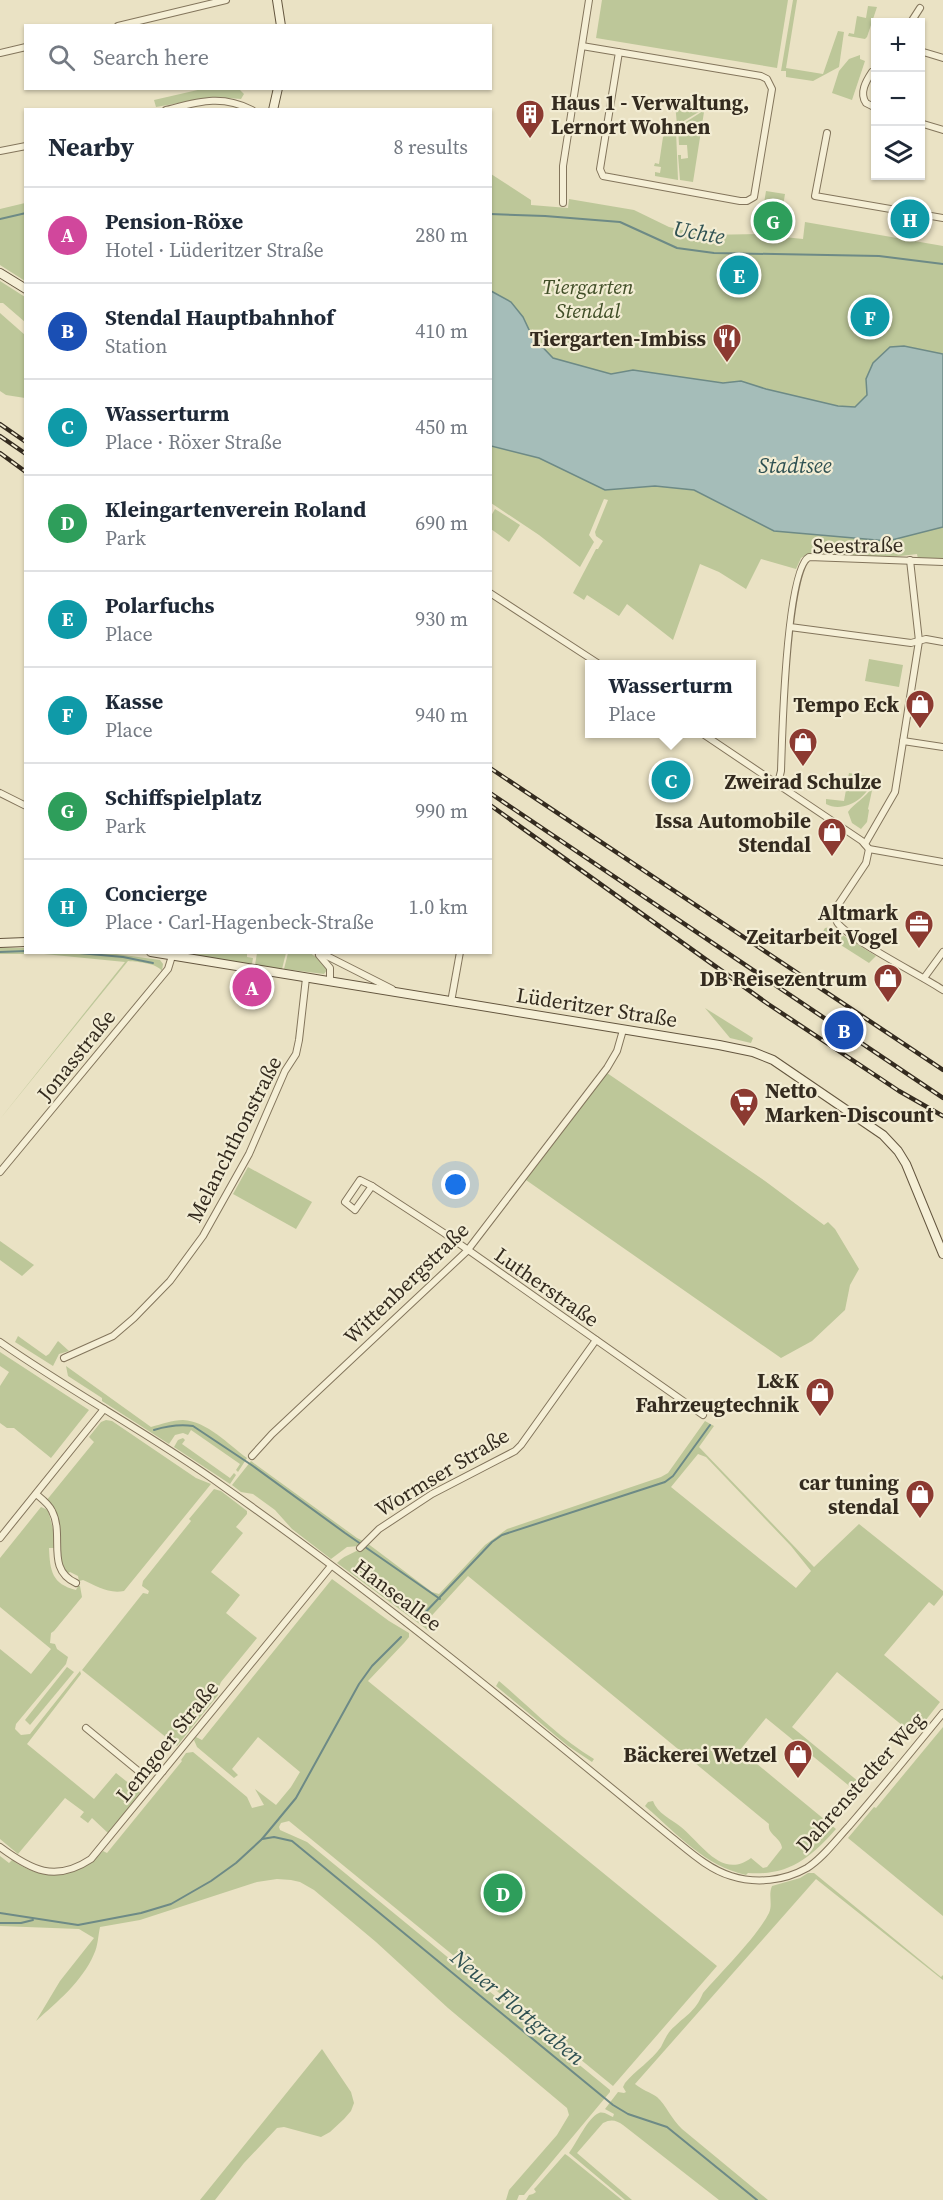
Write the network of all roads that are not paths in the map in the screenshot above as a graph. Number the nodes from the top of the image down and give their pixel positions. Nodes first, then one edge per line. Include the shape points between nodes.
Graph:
1 (226, 0) edge
2 (277, 0) edge
3 (589, 0) edge
4 (920, 8) dead end
5 (914, 18) edge
6 (126, 24) edge
7 (281, 24) edge
8 (582, 46) junction
9 (24, 47) edge
10 (619, 52) junction
11 (925, 52) edge
12 (0, 53) edge
13 (943, 58) edge
14 (871, 73) edge
15 (278, 90) edge
16 (871, 106) edge
17 (176, 108) edge
18 (248, 108) edge
19 (273, 108) edge
20 (925, 124) edge
21 (943, 130) edge
22 (827, 133) dead end
23 (24, 146) edge
24 (0, 151) edge
25 (563, 203) dead end
26 (943, 218) edge
27 (0, 273) edge
28 (24, 288) edge
29 (910, 560) junction
30 (943, 562) edge
31 (492, 594) edge
32 (790, 627) junction
33 (919, 641) junction
34 (943, 642) edge
35 (593, 660) edge
36 (709, 738) edge
37 (903, 741) junction
38 (943, 747) edge
39 (778, 783) junction
40 (0, 793) edge
41 (24, 805) edge
42 (867, 847) junction
43 (943, 862) edge
44 (24, 942) edge
45 (0, 943) edge
46 (943, 952) edge
47 (162, 954) edge
48 (320, 954) edge
49 (322, 954) edge
50 (460, 954) edge
51 (172, 956) junction
52 (306, 978) junction
53 (924, 978) junction
54 (330, 981) junction
55 (943, 990) edge
56 (401, 993) junction
57 (451, 1002) junction
58 (623, 1030) junction
59 (0, 1172) edge
60 (372, 1186) junction
61 (467, 1251) junction
62 (943, 1254) edge
63 (596, 1340) junction
64 (0, 1341) edge
65 (64, 1358) dead end
66 (104, 1409) junction
67 (703, 1415) dead end
68 (252, 1456) dead end
69 (36, 1494) junction
70 (0, 1538) edge
71 (362, 1545) dead end
72 (331, 1566) junction
73 (76, 1583) dead end
74 (943, 1713) edge
75 (86, 1728) dead end
76 (163, 1771) junction
77 (0, 1846) edge
78 (766, 1880) joint

1 - 6 street
2 - 7 main road
3 - 8 street
4 - 5 street
8 - 10 street
8 - 25 street via 563,166
9 - 12 street
10 - 10 street via 767,79 772,88 753,197 740,201 603,176 600,169
11 - 13 street
14 - 16 street via 862,94
15 - 19 main road
17 - 18 street via 218,100
20 - 21 street
22 - 26 street via 815,196
23 - 24 street
27 - 28 main road
29 - 30 street, Seestraße
29 - 32 street, Seestraße via 809,557 797,578
29 - 33 street
31 - 35 street
32 - 33 street
32 - 39 street
33 - 34 street
33 - 37 street
36 - 39 street
37 - 38 street
37 - 42 street via 892,800
39 - 42 street
40 - 41 street
42 - 43 street
42 - 53 street via 866,862 836,908 835,918 841,927
44 - 45 main road
46 - 53 street
47 - 51 main road, Lüderitzer Straße
48 - 54 street via 330,968
49 - 56 street
50 - 57 street
51 - 52 main road, Lüderitzer Straße
51 - 59 street, Jonasstraße via 168,969
52 - 54 main road, Lüderitzer Straße
52 - 65 street, Melanchthonstraße via 296,1054 249,1154 202,1239 170,1281 128,1323 100,1343
53 - 55 street
54 - 56 main road, Lüderitzer Straße
56 - 57 main road, Lüderitzer Straße
57 - 58 main road, Lüderitzer Straße
58 - 61 street, Wittenbergstraße via 607,1068
58 - 62 main road, Lüderitzer Straße via 753,1052 784,1067 862,1119 902,1157
60 - 60 street via 357,1209 345,1203 360,1180
60 - 61 street, Lutherstraße
61 - 63 street, Lutherstraße
61 - 68 street, Wittenbergstraße
63 - 67 street, Lutherstraße
63 - 71 street, Wormser Straße via 515,1451 432,1494
64 - 66 street, Hanseallee
66 - 69 street
66 - 72 street, Hanseallee via 216,1481
69 - 70 street
69 - 73 street via 55,1521 62,1574
72 - 76 street, Lemgoer Straße
72 - 78 street, Hanseallee via 412,1626 704,1863 730,1876
74 - 78 street, Dahrenstedter Weg via 818,1859 793,1874
75 - 76 street via 142,1774 153,1767
76 - 77 street, Lemgoer Straße via 101,1848 81,1865 63,1871 39,1870 26,1866

